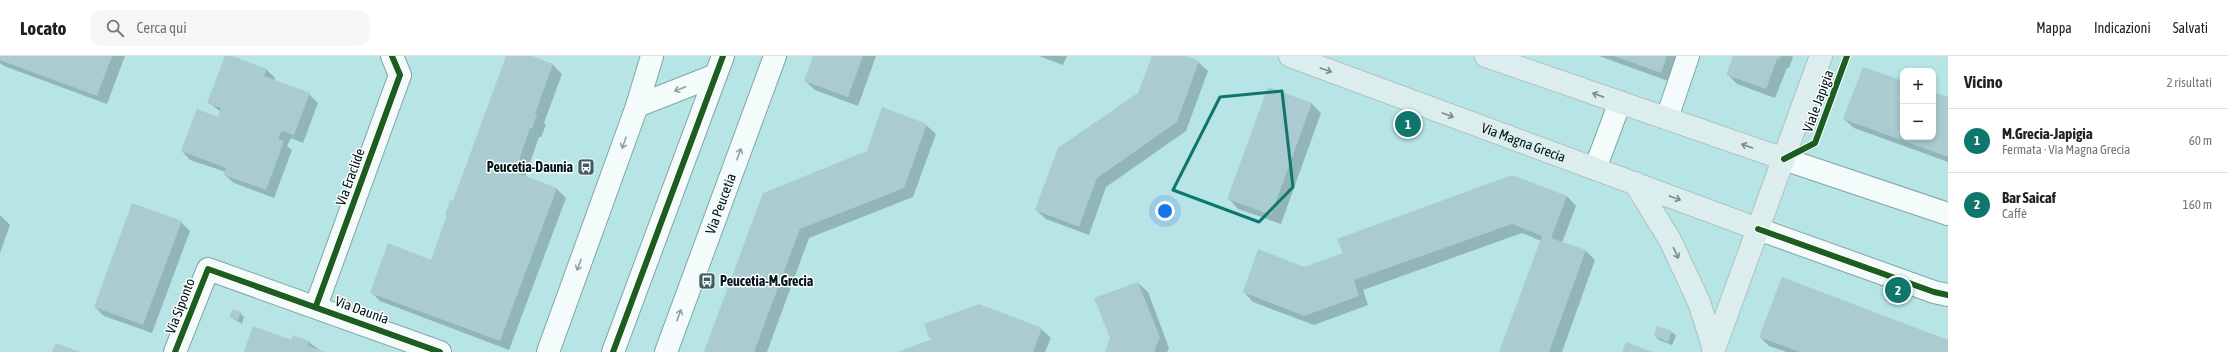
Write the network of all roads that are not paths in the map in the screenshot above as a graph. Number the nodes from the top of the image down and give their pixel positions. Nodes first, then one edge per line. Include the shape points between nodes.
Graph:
1 (392, 56) edge
2 (652, 56) edge
3 (775, 56) edge
4 (1290, 56) edge
5 (1486, 56) edge
6 (1688, 56) edge
7 (1821, 56) edge
8 (720, 65) edge
9 (1620, 102) junction
10 (637, 106) junction
11 (1667, 118) junction
12 (1784, 159) junction
13 (1595, 169) junction
14 (1635, 183) junction
15 (1948, 214) edge
16 (1758, 229) junction
17 (208, 269) joint
18 (1948, 294) edge
19 (316, 306) junction
20 (1714, 351) edge
21 (175, 352) edge
22 (440, 352) edge
23 (548, 352) edge
24 (613, 352) edge
25 (666, 352) edge

1 - 19 street, Via Eraclide via 400,75
2 - 10 street
25 -> 3 street, Via Peucetia
4 -> 13 main road, Via Magna Grecia
9 -> 5 main road
6 - 11 street
7 - 12 main road, Viale Japigia
8 -> 10 street
8 - 24 street
9 - 11 main road
9 - 13 street
10 -> 23 street
12 -> 11 main road
12 - 15 street
12 - 16 main road, Viale Japigia
13 - 14 main road, Via Magna Grecia
14 -> 16 main road, Via Magna Grecia
14 -> 20 main road via 1673,247 1699,302
16 - 18 street via 1934,292
16 - 20 main road, Viale Japigia
17 - 19 street, Via Daunia
17 - 21 street, Via Siponto
19 - 22 street, Via Daunia

